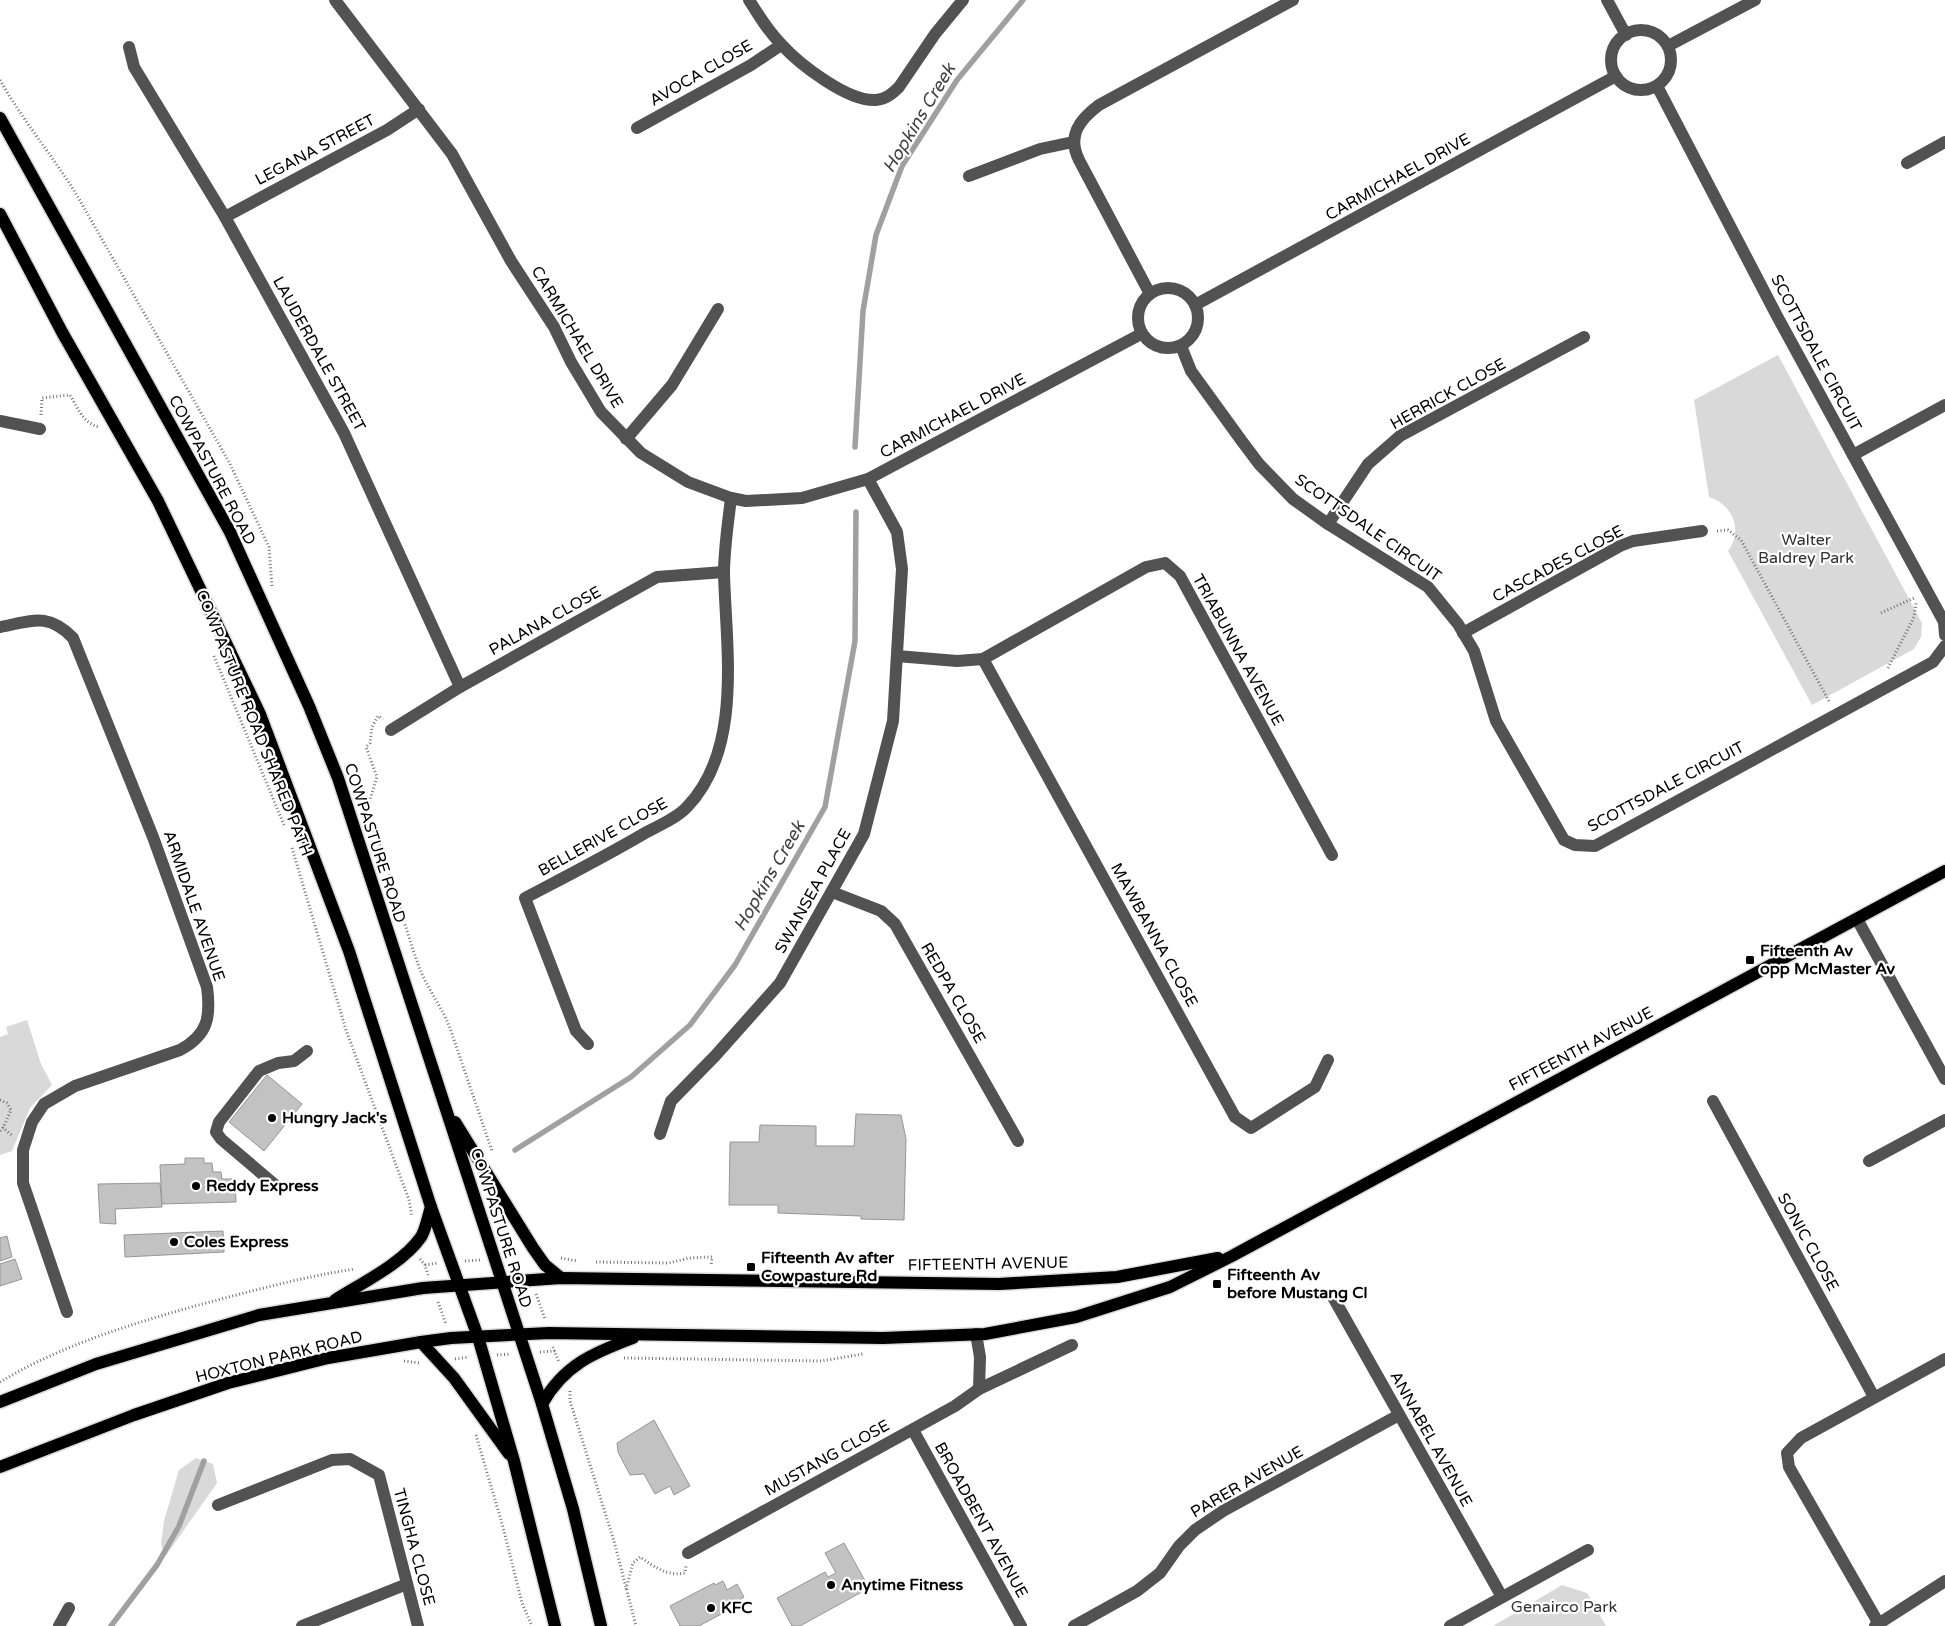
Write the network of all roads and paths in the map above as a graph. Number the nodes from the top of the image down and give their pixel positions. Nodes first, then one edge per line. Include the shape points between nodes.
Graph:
1 (335, 0) edge
2 (749, 0) edge
3 (964, 0) edge
4 (1293, 0) edge
5 (1607, 0) edge
6 (1755, 0) edge
7 (1626, 35) junction
8 (781, 45) junction
9 (1668, 46) junction
10 (129, 47) dead end
11 (1616, 76) junction
12 (1657, 86) junction
13 (419, 109) junction
14 (0, 118) edge
15 (637, 128) dead end
16 (1073, 142) junction
17 (1945, 142) edge
18 (1907, 163) dead end
19 (969, 176) dead end
20 (0, 214) edge
21 (225, 217) junction
22 (1150, 294) junction
23 (1195, 305) junction
24 (718, 309) dead end
25 (1141, 334) junction
26 (1584, 337) dead end
27 (1181, 346) junction
28 (1945, 405) edge
29 (0, 421) edge
30 (105, 425) dead end
31 (40, 429) joint
32 (626, 439) junction
33 (1853, 456) junction
34 (868, 478) junction
35 (731, 498) junction
36 (1328, 524) junction
37 (1702, 531) joint
38 (724, 572) junction
39 (1881, 613) dead end
40 (0, 627) edge
41 (1463, 633) junction
42 (1945, 635) edge
43 (1945, 646) edge
44 (210, 647) dead end
45 (898, 656) junction
46 (983, 659) junction
47 (1886, 671) dead end
48 (460, 687) junction
49 (1838, 698) dead end
50 (1830, 703) junction
51 (1836, 715) junction
52 (391, 730) joint
53 (366, 812) dead end
54 (286, 831) dead end
55 (290, 839) dead end
56 (1332, 855) dead end
57 (1945, 872) edge
58 (832, 892) junction
59 (1857, 919) junction
60 (588, 1044) dead end
61 (307, 1050) dead end
62 (1328, 1060) dead end
63 (1945, 1079) edge
64 (0, 1100) edge
65 (443, 1101) junction
66 (1713, 1101) dead end
67 (1945, 1120) edge
68 (3, 1128) dead end
69 (660, 1134) dead end
70 (1018, 1141) dead end
71 (1869, 1161) dead end
72 (274, 1184) dead end
73 (431, 1207) junction
74 (413, 1224) dead end
75 (556, 1256) dead end
76 (1232, 1256) junction
77 (495, 1259) junction
78 (450, 1261) junction
79 (585, 1262) dead end
80 (594, 1262) dead end
81 (362, 1266) dead end
82 (561, 1278) junction
83 (531, 1279) junction
84 (710, 1279) junction
85 (502, 1282) junction
86 (461, 1285) junction
87 (433, 1288) junction
88 (1333, 1297) dead end
89 (331, 1303) junction
90 (67, 1312) dead end
91 (549, 1333) junction
92 (976, 1334) junction
93 (518, 1335) junction
94 (640, 1335) junction
95 (478, 1337) junction
96 (451, 1338) junction
97 (421, 1342) junction
98 (1072, 1345) dead end
99 (555, 1352) junction
100 (525, 1353) junction
101 (871, 1353) dead end
102 (484, 1356) junction
103 (622, 1358) dead end
104 (1945, 1359) edge
105 (400, 1360) dead end
106 (559, 1362) dead end
107 (423, 1363) dead end
108 (0, 1382) edge
109 (571, 1388) dead end
110 (979, 1389) junction
111 (1874, 1398) junction
112 (0, 1402) edge
113 (542, 1404) junction
114 (1399, 1415) junction
115 (472, 1427) dead end
116 (913, 1430) junction
117 (514, 1461) junction
118 (0, 1467) edge
119 (218, 1505) dead end
120 (1588, 1550) dead end
121 (688, 1553) joint
122 (1945, 1581) edge
123 (406, 1584) junction
124 (626, 1590) junction
125 (1502, 1598) junction
126 (69, 1608) dead end
127 (1877, 1625) edge
128 (59, 1626) edge
129 (302, 1626) edge
130 (418, 1626) edge
131 (532, 1626) edge
132 (556, 1626) edge
133 (601, 1626) edge
134 (636, 1626) edge
135 (1021, 1626) edge
136 (1074, 1626) edge
137 (1450, 1626) edge

1 - 13 street, CARMICHAEL DRIVE
2 - 8 street
3 - 8 street via 935,34 899,87 885,98 865,99 836,86 798,61
4 - 16 street via 1099,105 1080,123
5 - 7 street
6 - 9 street
7 - 9 street via 1650,32
7 - 11 street via 1612,53
8 - 15 street, AVOCA CLOSE
9 - 12 street via 1669,72
10 - 21 street, LAUDERDALE STREET via 134,67
11 - 12 street via 1634,90
11 - 23 street, CARMICHAEL DRIVE
12 - 33 street, SCOTTSDALE CIRCUIT
13 - 21 street, LEGANA STREET via 387,130
13 - 32 street, CARMICHAEL DRIVE via 462,170 590,396
14 - 65 main road, COWPASTURE ROAD via 230,532 275,631 338,778
16 - 19 street via 1040,148
16 - 22 street via 1078,160
17 - 18 street
20 - 73 main road via 62,332 158,501 260,714 349,951
21 - 48 street, LAUDERDALE STREET via 344,433
22 - 23 street via 1166,288 1176,289 1190,297
22 - 25 street via 1137,314
23 - 27 street via 1197,326 1194,334
24 - 32 street via 672,385
25 - 27 street via 1160,348
25 - 34 street, CARMICHAEL DRIVE
26 - 36 street, HERRICK CLOSE via 1400,436 1368,464
27 - 36 street, SCOTTSDALE CIRCUIT via 1192,371 1259,464 1293,499
28 - 33 street
29 - 31 street
30 - 31 path via 99,427 84,419 70,395 42,398
32 - 35 street, CARMICHAEL DRIVE via 671,474
33 - 42 street, SCOTTSDALE CIRCUIT via 1944,622
34 - 35 street, CARMICHAEL DRIVE via 802,498 746,501
34 - 45 street, SWANSEA PLACE via 897,532 902,568
35 - 38 street, BELLERIVE CLOSE
36 - 41 street, SCOTTSDALE CIRCUIT via 1428,587
37 - 41 street, CASCADES CLOSE via 1620,546
37 - 50 path via 1728,530 1741,540
38 - 48 street, PALANA CLOSE via 657,577
38 - 60 street, BELLERIVE CLOSE via 726,712 720,750 704,785 686,808 613,852 525,898 576,1031
39 - 47 path via 1915,596 1914,617
40 - 90 street, ARMIDALE AVENUE via 51,621 73,638 153,837 207,987 210,1007 205,1027 196,1041 180,1050 75,1086 44,1104 32,1122 23,1150 23,1183
41 - 51 street, SCOTTSDALE CIRCUIT via 1474,651 1496,721 1564,840 1575,845 1594,846
43 - 51 street, SCOTTSDALE CIRCUIT via 1933,662
44 - 54 path, COWPASTURE ROAD SHARED PATH
45 - 46 street, TRIABUNNA AVENUE via 957,661
45 - 58 street, SWANSEA PLACE via 893,721 880,777 864,834
46 - 56 street, TRIABUNNA AVENUE via 1146,567 1165,563 1180,576
46 - 62 street, MAWBANNA CLOSE via 1235,1117 1251,1128 1315,1087
48 - 52 street, PALANA CLOSE
49 - 50 path
50 - 51 path
52 - 53 path via 378,716 366,747 377,777
55 - 74 path, COWPASTURE ROAD SHARED PATH via 334,997 409,1200
57 - 59 main road, FIFTEENTH AVENUE
58 - 69 street, SWANSEA PLACE via 780,983 671,1101
58 - 70 street, REDPA CLOSE via 881,911 895,924
59 - 63 street
59 - 76 main road, FIFTEENTH AVENUE
61 - 72 street via 294,1061 278,1063 260,1071 220,1122 216,1132
64 - 68 path via 11,1110
65 - 77 main road, COWPASTURE ROAD
65 - 82 main road via 533,1248 545,1265
66 - 111 street, SONIC CLOSE
67 - 71 street
73 - 78 main road
73 - 89 main road via 422,1236 411,1249
75 - 79 path
76 - 84 main road, FIFTEENTH AVENUE via 1117,1277 999,1284
76 - 92 main road, FIFTEENTH AVENUE via 1170,1287 1076,1317
77 - 78 path
77 - 85 main road, COWPASTURE ROAD
78 - 86 main road
78 - 87 path via 425,1264
80 - 84 path via 668,1263 712,1257
81 - 108 path via 261,1288 106,1332
82 - 83 main road, FIFTEENTH AVENUE
82 - 84 main road, FIFTEENTH AVENUE
83 - 85 main road, FIFTEENTH AVENUE
83 - 91 path
85 - 86 main road
85 - 93 main road, COWPASTURE ROAD
86 - 87 main road
86 - 95 main road
87 - 89 main road
87 - 96 path
88 - 114 street, ANNABEL AVENUE
89 - 112 main road via 260,1315 96,1364
91 - 93 main road, FIFTEENTH AVENUE
91 - 94 main road, FIFTEENTH AVENUE
91 - 99 path
92 - 94 main road, FIFTEENTH AVENUE via 883,1338
92 - 110 street via 980,1357
93 - 95 main road, HOXTON PARK ROAD
93 - 100 main road, COWPASTURE ROAD
94 - 113 main road via 594,1353 566,1372 552,1385
95 - 96 main road, HOXTON PARK ROAD
95 - 102 main road
96 - 97 main road, HOXTON PARK ROAD
96 - 102 path via 458,1357
97 - 117 main road via 454,1378
97 - 118 main road, HOXTON PARK ROAD via 328,1358 228,1383
98 - 110 street, MUSTANG CLOSE
99 - 100 path
99 - 106 path
100 - 102 path
100 - 113 main road, COWPASTURE ROAD
101 - 103 path via 821,1361
102 - 117 main road
104 - 111 street
105 - 107 path
109 - 124 path via 569,1395
110 - 116 street, MUSTANG CLOSE
111 - 127 street via 1801,1438 1790,1448 1786,1458
113 - 133 main road, COWPASTURE ROAD via 573,1509
114 - 125 street, ANNABEL AVENUE
114 - 136 street, PARER AVENUE via 1223,1511 1195,1530 1160,1573 1137,1591
115 - 131 path via 522,1603
116 - 121 street, MUSTANG CLOSE
116 - 135 street, BROADBENT AVENUE
117 - 132 main road
119 - 123 street, TINGHA CLOSE via 332,1460 350,1460 378,1475
120 - 125 street
121 - 124 path via 685,1573 676,1575 640,1557 632,1563
122 - 127 street
123 - 129 street
123 - 130 street, TINGHA CLOSE
124 - 134 path
125 - 137 street
126 - 128 street

